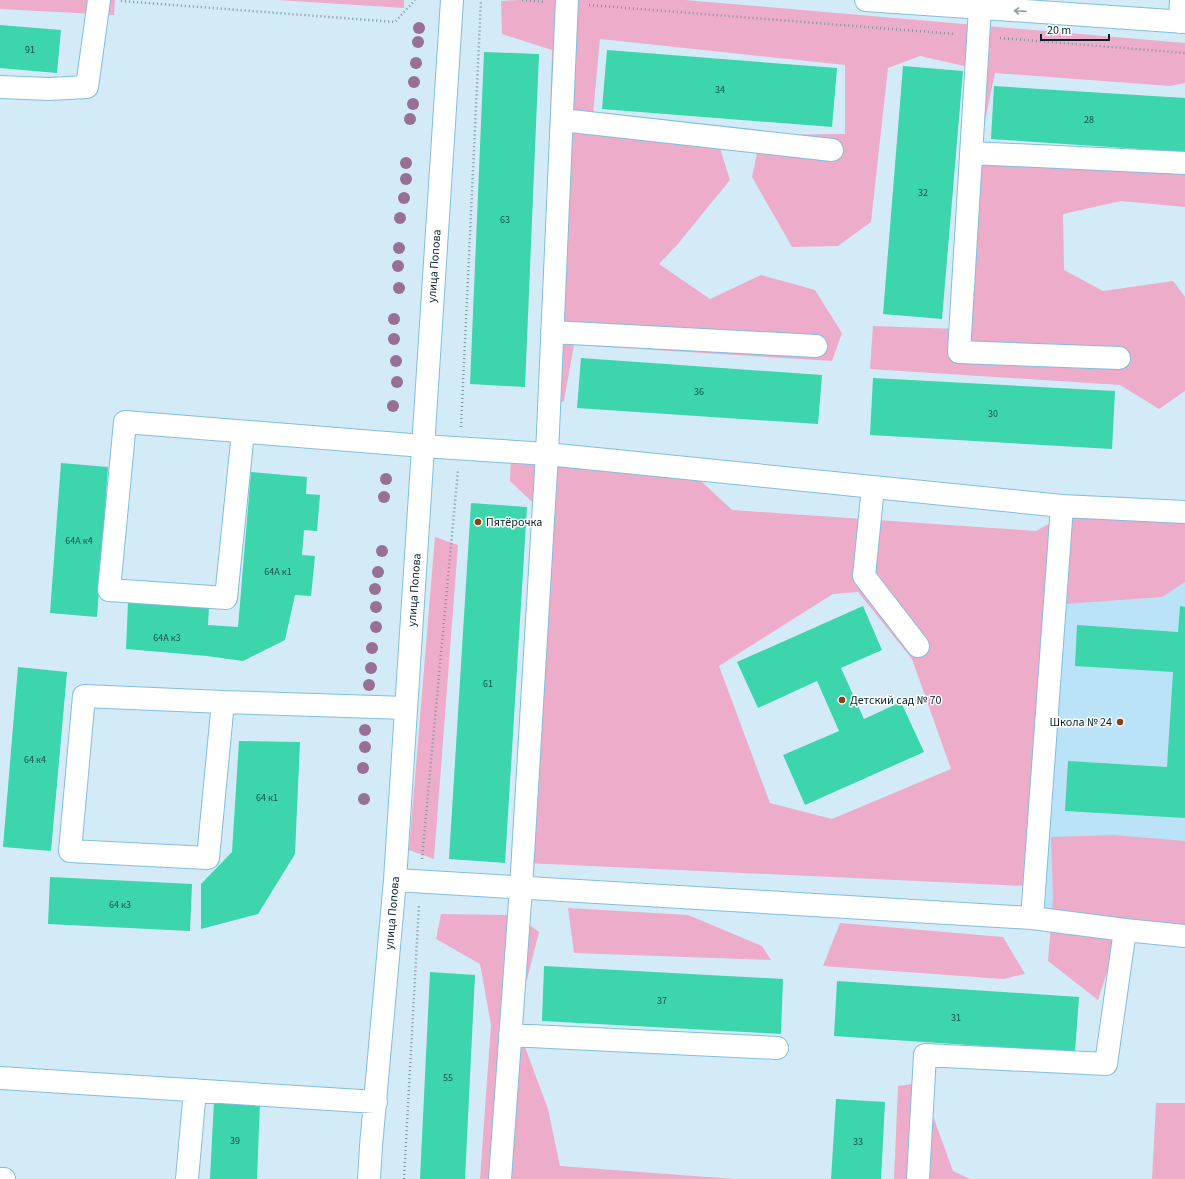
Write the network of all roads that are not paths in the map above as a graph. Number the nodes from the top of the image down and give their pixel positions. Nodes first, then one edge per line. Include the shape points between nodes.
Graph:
1 (109, 0) edge
2 (452, 0) edge
3 (866, 0) edge
4 (1181, 0) edge
5 (567, 2) edge
6 (980, 8) junction
7 (1182, 22) edge
8 (0, 87) edge
9 (562, 120) junction
10 (832, 150) dead end
11 (971, 153) junction
12 (1185, 163) edge
13 (552, 332) junction
14 (816, 346) dead end
15 (1119, 358) dead end
16 (243, 432) junction
17 (423, 446) junction
18 (547, 454) junction
19 (873, 487) junction
20 (1062, 506) junction
21 (1185, 512) edge
22 (918, 646) dead end
23 (223, 702) junction
24 (406, 708) junction
25 (395, 880) junction
26 (521, 888) junction
27 (1032, 918) junction
28 (1125, 930) junction
29 (1185, 936) edge
30 (510, 1035) junction
31 (777, 1048) dead end
32 (0, 1078) edge
33 (195, 1090) junction
34 (376, 1102) junction
35 (0, 1179) edge
36 (4, 1179) edge
37 (187, 1179) edge
38 (370, 1179) edge
39 (500, 1179) edge
40 (918, 1179) edge

1 - 8 street via 87,88
2 - 17 street, улица Попова
3 - 6 street
4 - 7 street
5 - 9 street
7 -> 6 street
6 - 11 street
9 - 10 street
9 - 13 street
11 - 12 street
11 - 15 street via 959,352
13 - 14 street
13 - 18 street
16 - 16 street via 125,422 109,590 226,598
16 - 17 street
17 - 18 street
17 - 24 street, улица Попова
18 - 19 street
18 - 26 street
19 - 20 street
19 - 22 street via 864,576
20 - 21 street
20 - 27 street
23 - 23 street via 208,858 70,851 84,696
23 - 24 street
24 - 25 street, улица Попова
25 - 26 street
25 - 34 street, улица Попова
26 - 27 street
26 - 30 street
27 - 28 street
28 - 29 street
28 - 40 street via 1106,1064 925,1054
30 - 31 street
30 - 39 street
32 - 33 street
33 - 34 street
33 - 37 street
34 - 38 street, улица Попова
35 - 36 street

